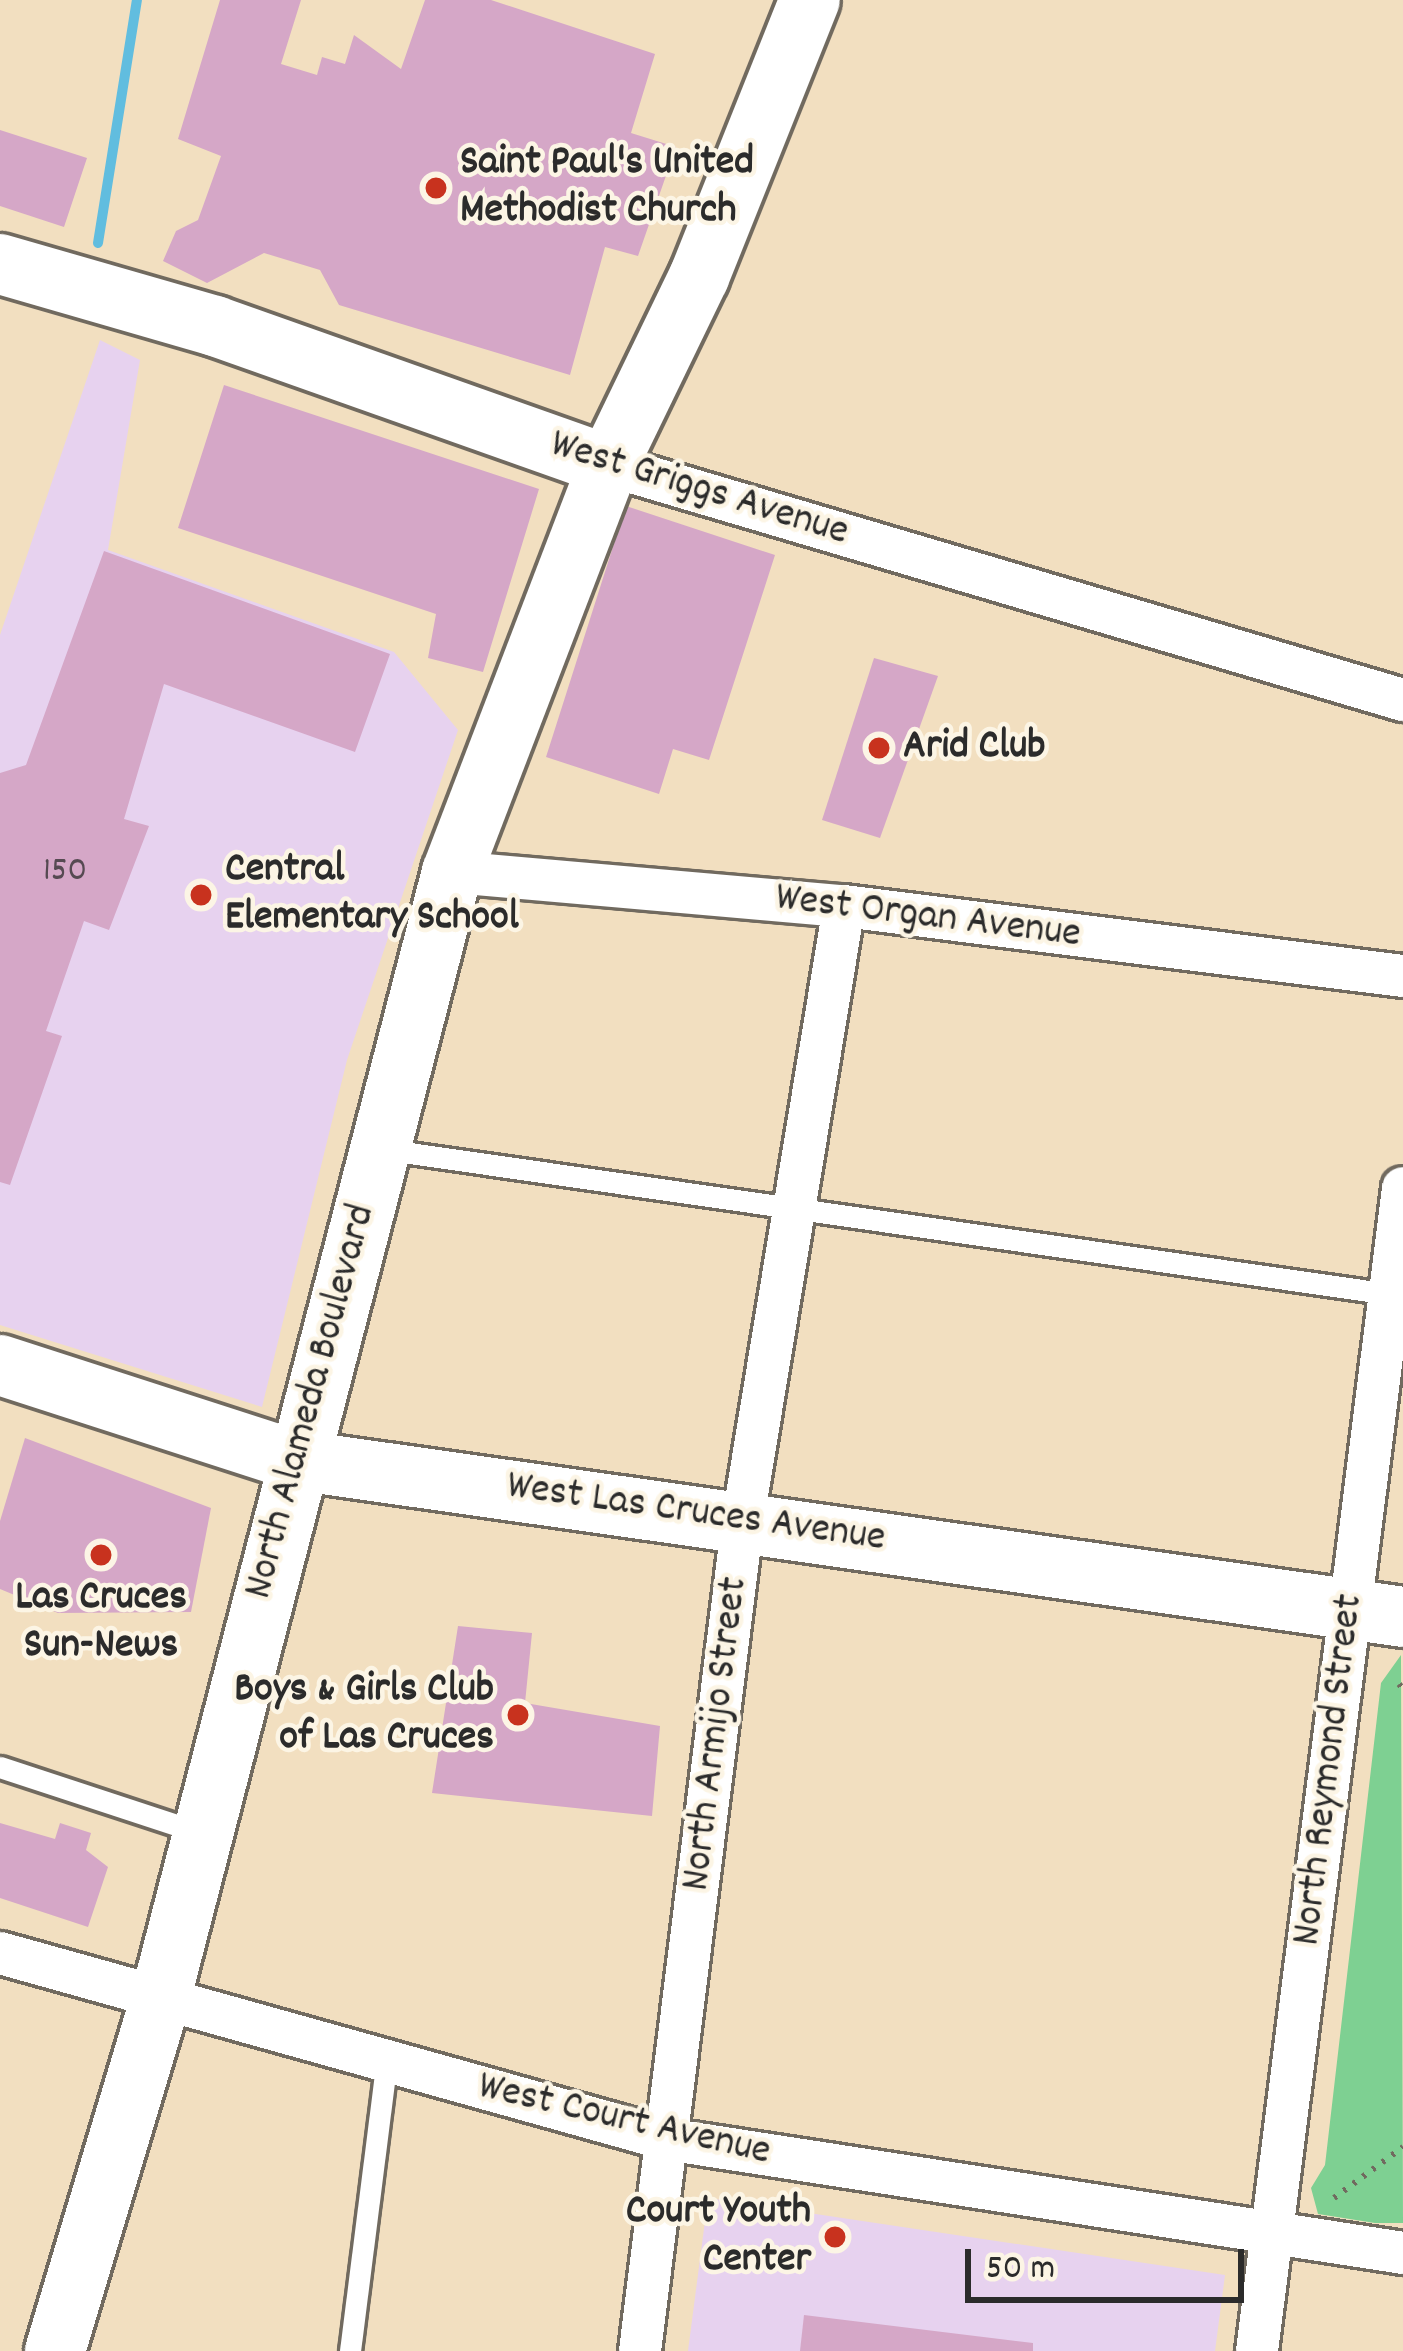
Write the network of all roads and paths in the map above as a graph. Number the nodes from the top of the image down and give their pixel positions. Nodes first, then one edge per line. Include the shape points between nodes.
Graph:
1 (810, 0) edge
2 (0, 264) edge
3 (608, 465) junction
4 (1403, 700) edge
5 (452, 872) junction
6 (844, 906) junction
7 (1403, 976) edge
8 (378, 1148) junction
9 (1403, 1188) edge
10 (794, 1209) junction
11 (1396, 1295) edge
12 (0, 1366) edge
13 (295, 1460) junction
14 (743, 1519) junction
15 (1376, 1614) edge
16 (0, 1767) edge
17 (201, 1833) junction
18 (0, 1953) edge
19 (159, 2004) junction
20 (386, 2065) junction
21 (666, 2139) junction
22 (1403, 2146) edge
23 (1334, 2198) dead end
24 (1273, 2234) junction
25 (1403, 2253) edge
26 (55, 2351) edge
27 (350, 2351) edge
28 (640, 2351) edge
29 (1257, 2351) edge

1 - 3 main road, North Alameda Boulevard via 699,277
2 - 3 main road, West Griggs Avenue via 215,326
3 - 4 street, West Griggs Avenue
3 - 5 main road, North Alameda Boulevard
5 - 6 street, West Organ Avenue
5 - 8 main road, North Alameda Boulevard
6 - 7 street, West Organ Avenue
6 - 10 street, North Armijo Street
8 - 10 lane
8 - 13 main road, North Alameda Boulevard
9 - 11 street, North Reymond Street
10 - 11 lane
10 - 14 street, North Armijo Street
11 - 15 street, North Reymond Street
12 - 13 main road, West Las Cruces Avenue
13 - 14 main road, West Las Cruces Avenue
13 - 17 main road, North Alameda Boulevard
14 - 15 main road, West Las Cruces Avenue
14 - 21 street, North Armijo Street
15 - 24 street, North Reymond Street
16 - 17 lane
17 - 19 main road, North Alameda Boulevard
18 - 19 street, West Court Avenue
19 - 20 street, West Court Avenue
19 - 26 main road, North Alameda Boulevard
20 - 21 street, West Court Avenue
20 - 27 lane
21 - 24 street, West Court Avenue
21 - 28 street, North Armijo Street
22 - 23 path
24 - 25 street, West Court Avenue
24 - 29 street, North Reymond Street

